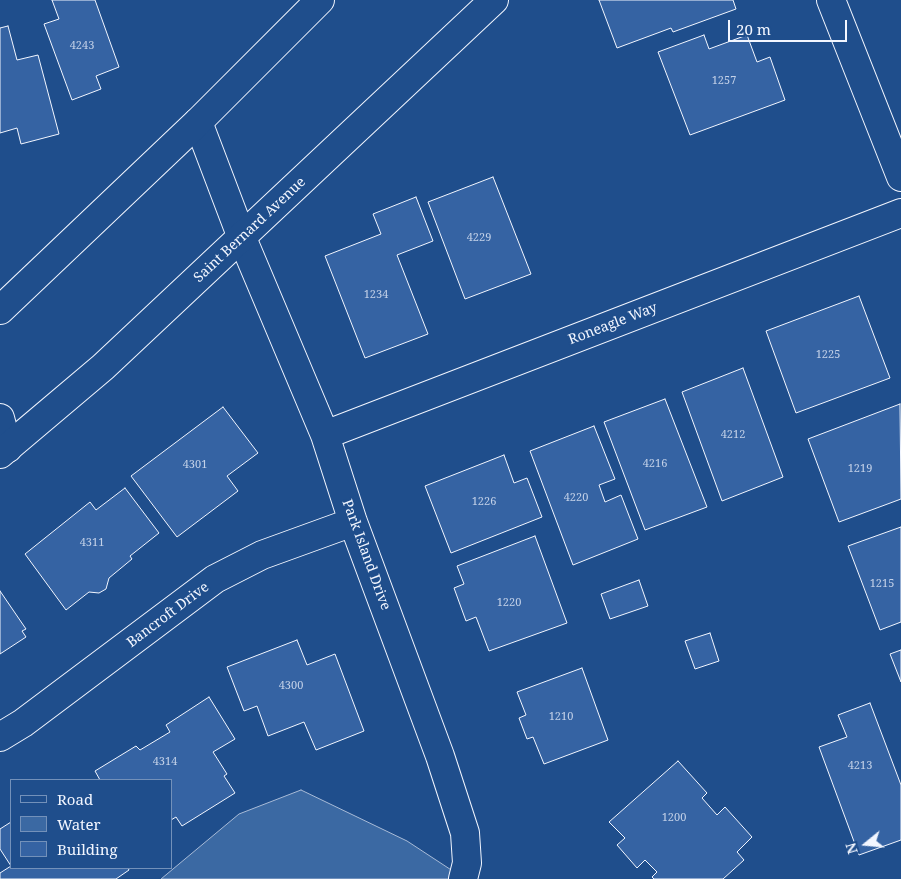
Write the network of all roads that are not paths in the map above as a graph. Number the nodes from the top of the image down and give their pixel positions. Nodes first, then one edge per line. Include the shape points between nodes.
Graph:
1 (320, 0) edge
2 (494, 0) edge
3 (831, 0) edge
4 (198, 122) junction
5 (901, 177) edge
6 (901, 213) edge
7 (242, 238) junction
8 (0, 310) edge
9 (0, 418) edge
10 (325, 435) junction
11 (4, 451) edge
12 (353, 522) junction
13 (0, 737) edge
14 (465, 871) edge

1 - 4 street
2 - 7 street, Saint Bernard Avenue
3 - 5 street
4 - 7 street, Park Island Drive
4 - 8 street
6 - 10 street, Roneagle Way
7 - 10 street, Park Island Drive
7 - 11 street, Saint Bernard Avenue via 103,368
9 - 11 street
10 - 12 street, Park Island Drive
12 - 13 street, Bancroft Drive via 262,555 215,579
12 - 14 street, Park Island Drive via 440,756 465,833

